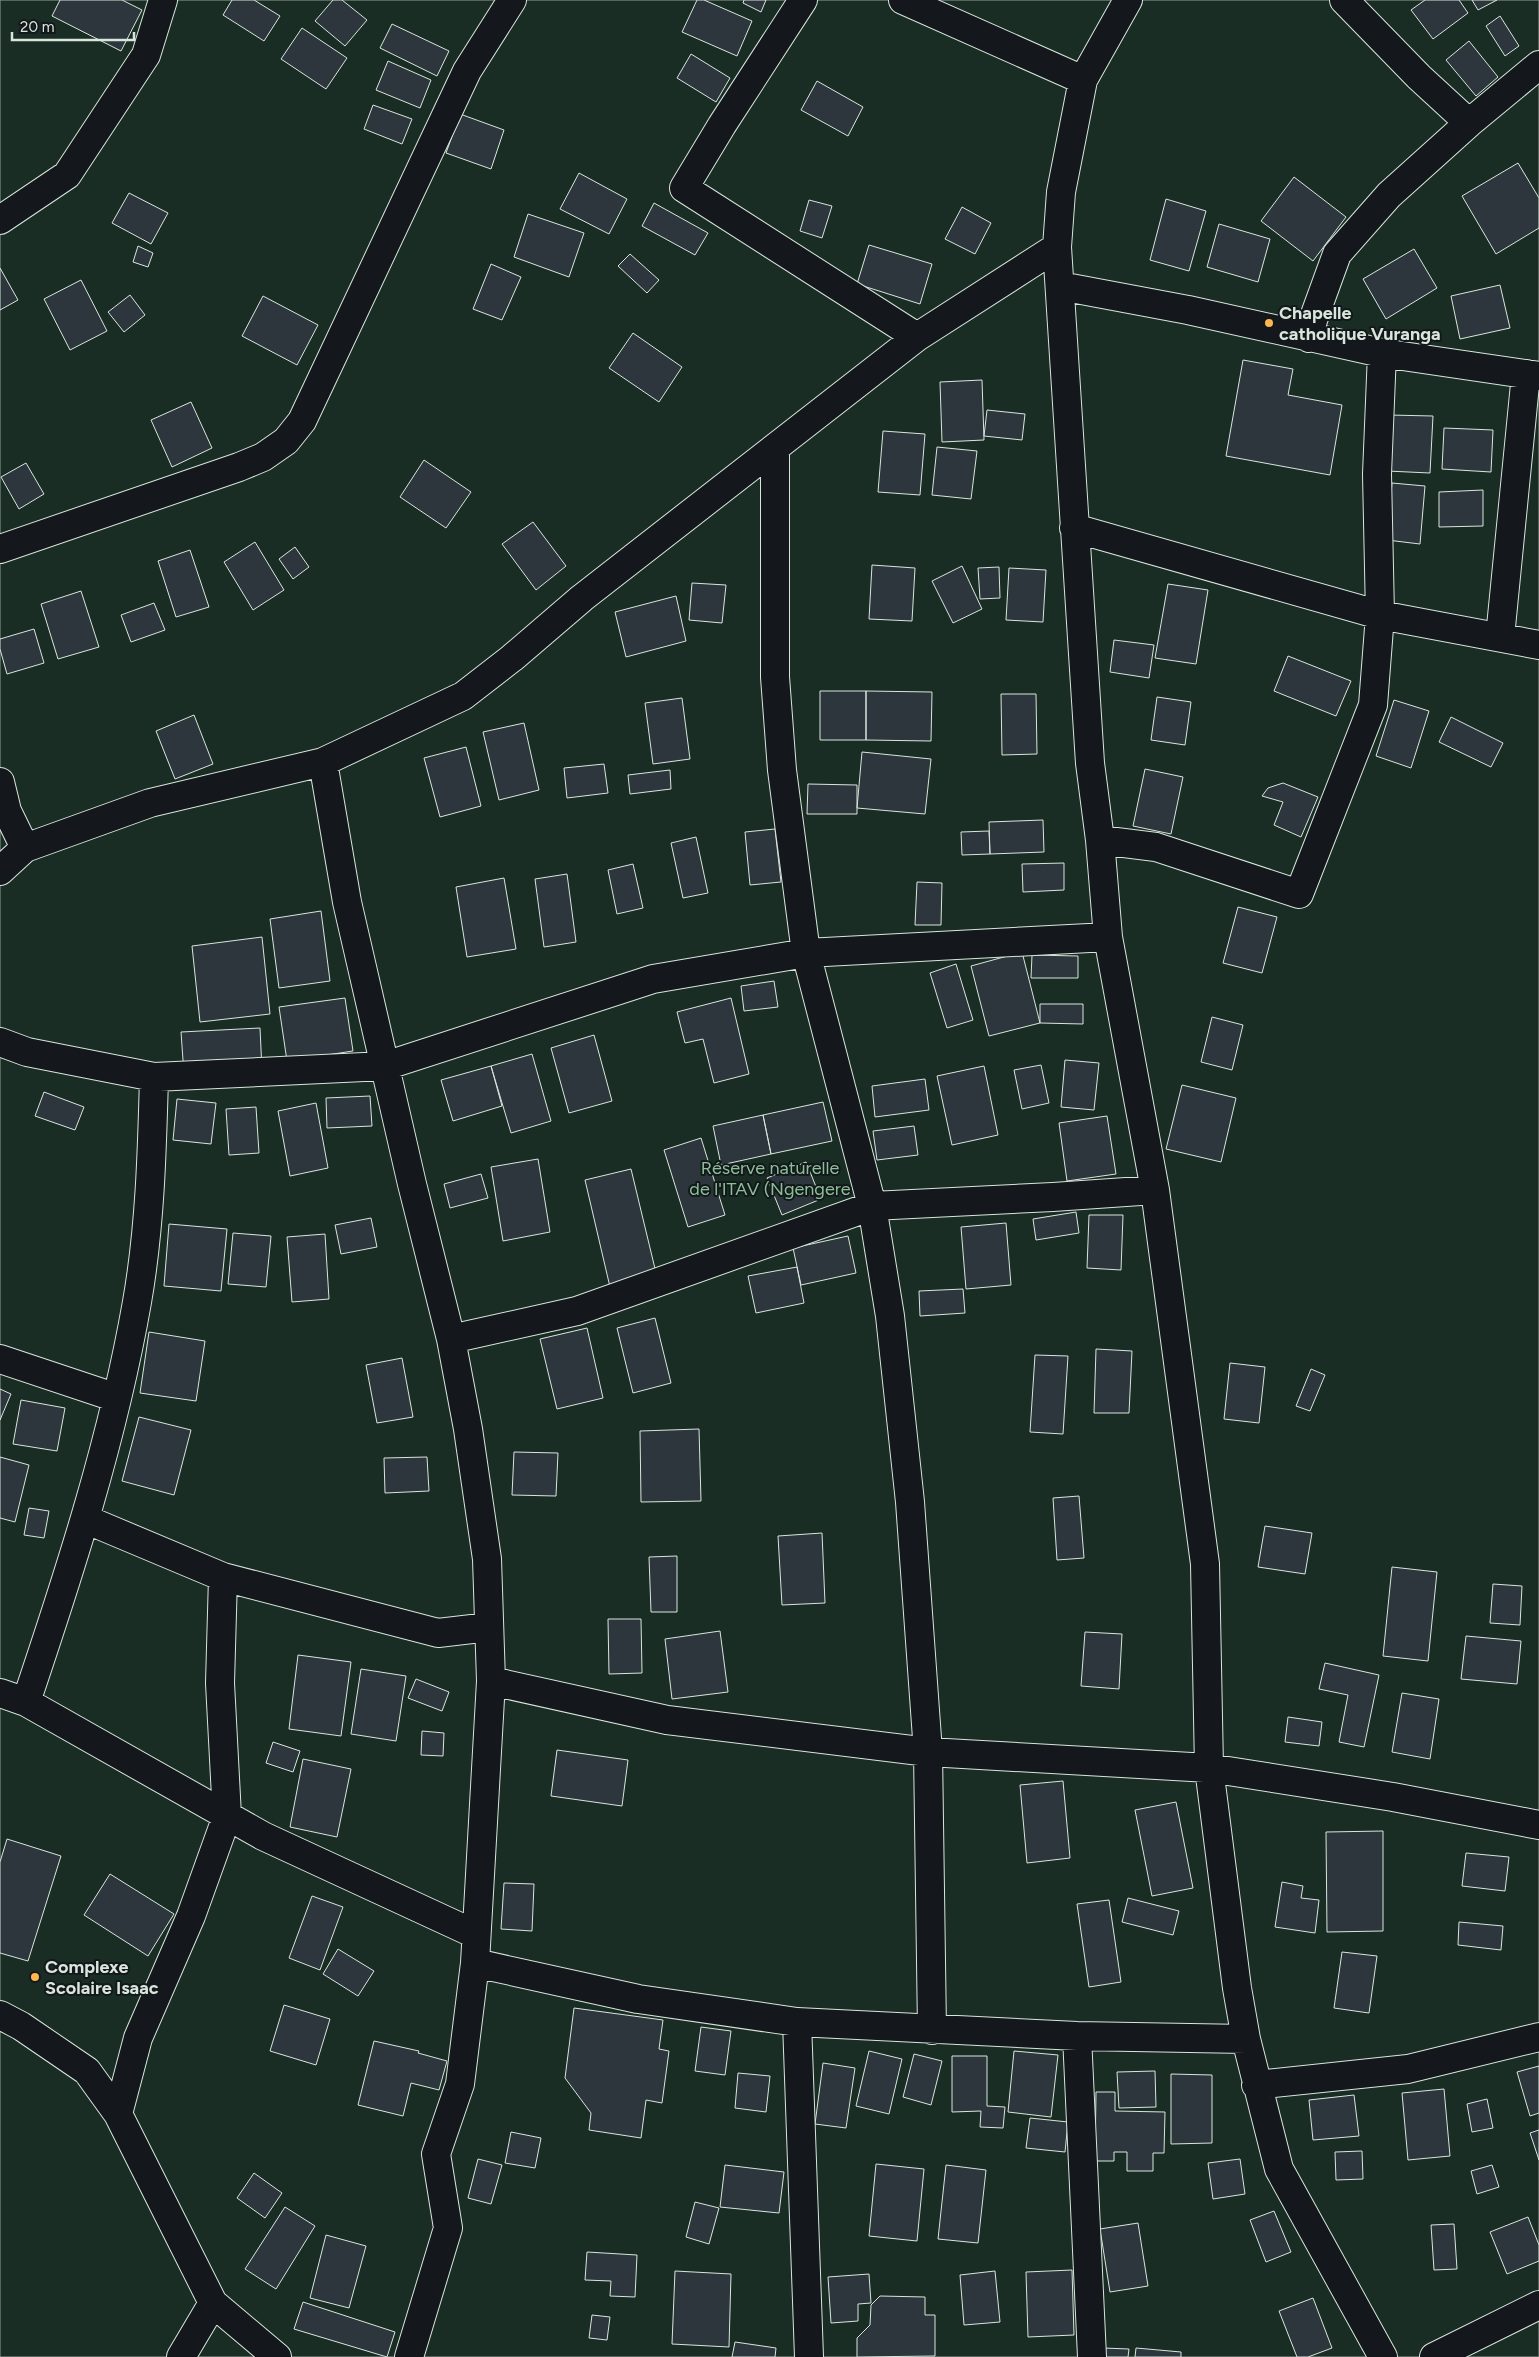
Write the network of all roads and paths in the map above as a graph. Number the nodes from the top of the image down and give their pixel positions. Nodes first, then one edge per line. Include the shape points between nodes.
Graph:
1 (163, 0) edge
2 (512, 0) edge
3 (803, 0) edge
4 (903, 0) edge
5 (1128, 0) edge
6 (1344, 0) edge
7 (1539, 65) edge
8 (1083, 80) junction
9 (1469, 124) junction
10 (0, 220) edge
11 (1057, 247) junction
12 (1060, 286) junction
13 (917, 337) junction
14 (1309, 338) junction
15 (1382, 353) junction
16 (1532, 375) edge
17 (775, 449) junction
18 (1074, 528) junction
19 (0, 549) edge
20 (1380, 615) junction
21 (1500, 637) junction
22 (1539, 645) edge
23 (323, 762) junction
24 (0, 782) edge
25 (1100, 840) junction
26 (25, 848) junction
27 (0, 871) edge
28 (1108, 937) junction
29 (806, 953) junction
30 (0, 1042) edge
31 (385, 1066) junction
32 (154, 1077) junction
33 (1155, 1190) junction
34 (872, 1206) junction
35 (451, 1339) junction
36 (0, 1358) edge
37 (117, 1398) junction
38 (85, 1520) junction
39 (223, 1577) junction
40 (489, 1627) junction
41 (491, 1681) junction
42 (0, 1693) edge
43 (26, 1702) junction
44 (928, 1752) junction
45 (1209, 1768) junction
46 (227, 1816) junction
47 (1539, 1825) edge
48 (475, 1934) junction
49 (475, 1963) junction
50 (0, 2014) edge
51 (797, 2022) junction
52 (932, 2030) junction
53 (1077, 2036) junction
54 (1539, 2037) edge
55 (1246, 2039) junction
56 (1256, 2085) junction
57 (118, 2114) junction
58 (213, 2303) junction
59 (1539, 2305) edge
60 (181, 2357) edge
61 (277, 2357) edge
62 (409, 2357) edge
63 (809, 2357) edge
64 (1092, 2357) edge
65 (1383, 2357) edge
66 (1434, 2357) edge

1 - 10 street via 146,55 67,175
2 - 19 street via 467,71 302,421 286,441 263,457 198,483
3 - 13 street via 684,188
4 - 8 street
5 - 8 street
6 - 9 street
7 - 9 street
8 - 11 street via 1061,192
9 - 14 street via 1390,195 1337,254
11 - 12 street
11 - 13 street
12 - 14 street via 1188,310
12 - 18 street
13 - 17 street
14 - 15 street
15 - 16 street
15 - 20 street via 1377,474
16 - 21 street
17 - 23 street via 582,598 463,696
17 - 29 street via 777,720
18 - 20 street
18 - 25 street via 1090,763
20 - 21 street
20 - 25 street via 1373,705 1299,894 1156,847
21 - 22 street
23 - 26 street via 150,802
23 - 31 street via 347,902
24 - 26 street via 7,811
25 - 28 street
26 - 27 street
28 - 29 street
28 - 33 street
29 - 31 street via 653,979
29 - 34 street
30 - 32 street via 27,1052
31 - 32 street
31 - 35 street
32 - 37 street via 150,1207 137,1302
33 - 34 street
33 - 45 street via 1205,1564
34 - 35 street via 576,1311
34 - 44 street via 890,1316 908,1480
35 - 40 street via 487,1559
36 - 37 street
37 - 38 street
38 - 39 street
38 - 43 street
39 - 40 street via 438,1633
39 - 46 street via 220,1683
40 - 41 street
41 - 44 street via 668,1720
41 - 48 street
42 - 43 street
43 - 46 street
44 - 45 street
44 - 52 street
45 - 47 street via 1393,1797
45 - 55 street
46 - 48 street via 263,1836
46 - 57 street via 191,1916 138,2038
48 - 49 street
49 - 51 street via 638,1999
49 - 62 street via 460,2084 436,2154 448,2228
50 - 57 street via 87,2071
51 - 52 street
51 - 63 street
52 - 53 street
53 - 55 street
53 - 64 street
54 - 56 street via 1408,2069
55 - 56 street
56 - 65 street via 1279,2169
57 - 58 street
58 - 60 street
58 - 61 street
59 - 66 street

